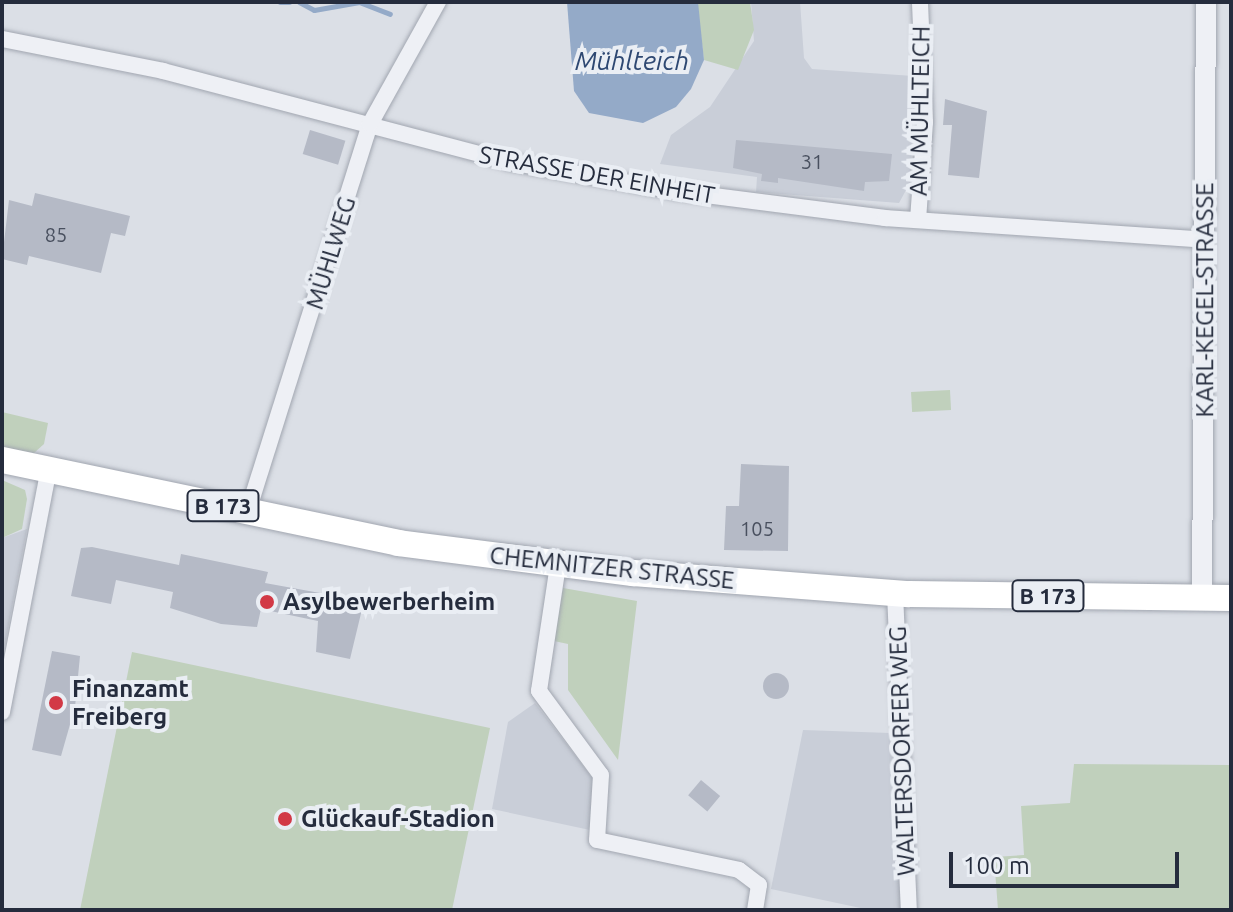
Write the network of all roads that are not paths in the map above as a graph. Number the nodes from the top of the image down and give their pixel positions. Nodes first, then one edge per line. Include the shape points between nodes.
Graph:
1 (920, 2) edge
2 (1206, 2) edge
3 (435, 3) edge
4 (2, 39) edge
5 (370, 124) junction
6 (918, 220) junction
7 (1204, 240) junction
8 (2, 460) edge
9 (49, 469) junction
10 (248, 511) junction
11 (558, 565) junction
12 (895, 593) junction
13 (1202, 598) junction
14 (1231, 598) edge
15 (2, 712) edge
16 (755, 910) edge
17 (909, 910) edge

1 - 6 street, AM MÜHLTEICH via 925,122
2 - 7 street, KARL-KEGEL-STRASSE
3 - 5 street, MÜHLWEG
4 - 5 street, STRASSE DER EINHEIT via 116,59
5 - 6 street, STRASSE DER EINHEIT via 509,162 675,191
5 - 10 street, MÜHLWEG
6 - 7 street, STRASSE DER EINHEIT
7 - 13 street, KARL-KEGEL-STRASSE
8 - 9 main road, CHEMNITZER STRASSE / B 173
9 - 10 main road, CHEMNITZER STRASSE / B 173
9 - 15 street
10 - 11 main road, CHEMNITZER STRASSE / B 173 via 398,543
11 - 12 main road, CHEMNITZER STRASSE / B 173
11 - 16 street via 539,691 601,775 597,840 739,870 759,885
12 - 13 main road, CHEMNITZER STRASSE / B 173
12 - 17 street, WALTERSDORFER WEG
13 - 14 main road, CHEMNITZER STRASSE / B 173

